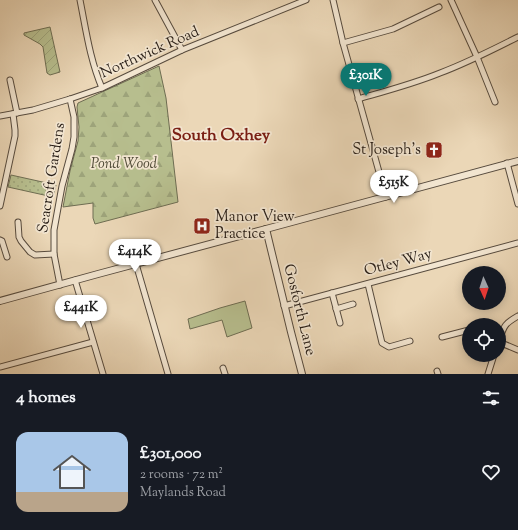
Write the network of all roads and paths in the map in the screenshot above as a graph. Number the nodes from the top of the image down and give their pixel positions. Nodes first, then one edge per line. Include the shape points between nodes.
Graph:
1 (80, 0) edge
2 (155, 0) edge
3 (306, 0) edge
4 (333, 0) edge
5 (451, 0) edge
6 (439, 7) dead end
7 (518, 37) edge
8 (343, 43) junction
9 (182, 50) junction
10 (477, 57) junction
11 (10, 80) dead end
12 (102, 88) junction
13 (70, 99) junction
14 (358, 99) junction
15 (495, 102) dead end
16 (15, 114) junction
17 (0, 116) edge
18 (518, 161) edge
19 (507, 164) junction
20 (386, 197) junction
21 (518, 204) edge
22 (0, 206) edge
23 (18, 222) dead end
24 (266, 230) junction
25 (0, 240) edge
26 (518, 243) edge
27 (54, 254) junction
28 (7, 257) dead end
29 (136, 264) junction
30 (76, 280) junction
31 (60, 284) junction
32 (368, 284) junction
33 (332, 293) junction
34 (0, 301) edge
35 (353, 304) dead end
36 (284, 306) junction
37 (336, 309) junction
38 (518, 316) edge
39 (340, 323) dead end
40 (506, 324) edge
41 (462, 332) edge
42 (442, 337) dead end
43 (410, 341) dead end
44 (93, 342) junction
45 (506, 345) edge
46 (518, 350) edge
47 (492, 362) edge
48 (0, 367) edge
49 (223, 368) dead end
50 (103, 374) edge
51 (168, 374) edge
52 (225, 374) edge
53 (302, 374) edge
54 (488, 374) edge

1 - 12 street via 95,69
2 - 9 street
3 - 9 street, Northwick Road
4 - 8 street
5 - 10 street
6 - 8 street via 393,29
7 - 10 street
8 - 14 street
9 - 12 street, Northwick Road
10 - 14 street via 413,83
10 - 15 street
11 - 16 street
12 - 13 street, Northwick Road
13 - 16 street, Northwick Road
13 - 27 street, Seacroft Gardens via 74,117 74,137 54,230
14 - 20 street
16 - 17 street, Northwick Road
16 - 22 street via 16,130
18 - 19 street
19 - 20 street
19 - 21 street
20 - 24 street
23 - 27 street via 21,241 30,252 35,255
24 - 29 street
24 - 36 street, Gosforth Lane
25 - 28 street
26 - 32 street, Otley Way
27 - 31 street, Seacroft Gardens
29 - 30 street
29 - 51 street
30 - 31 street
30 - 44 street
31 - 34 street
32 - 33 street, Otley Way
32 - 43 street via 382,343 388,347
33 - 36 street, Otley Way
33 - 37 street
35 - 37 street
36 - 53 street, Gosforth Lane
37 - 39 street
38 - 40 street
41 - 42 street
44 - 48 street
44 - 50 street
45 - 46 street
47 - 54 street
49 - 52 street

